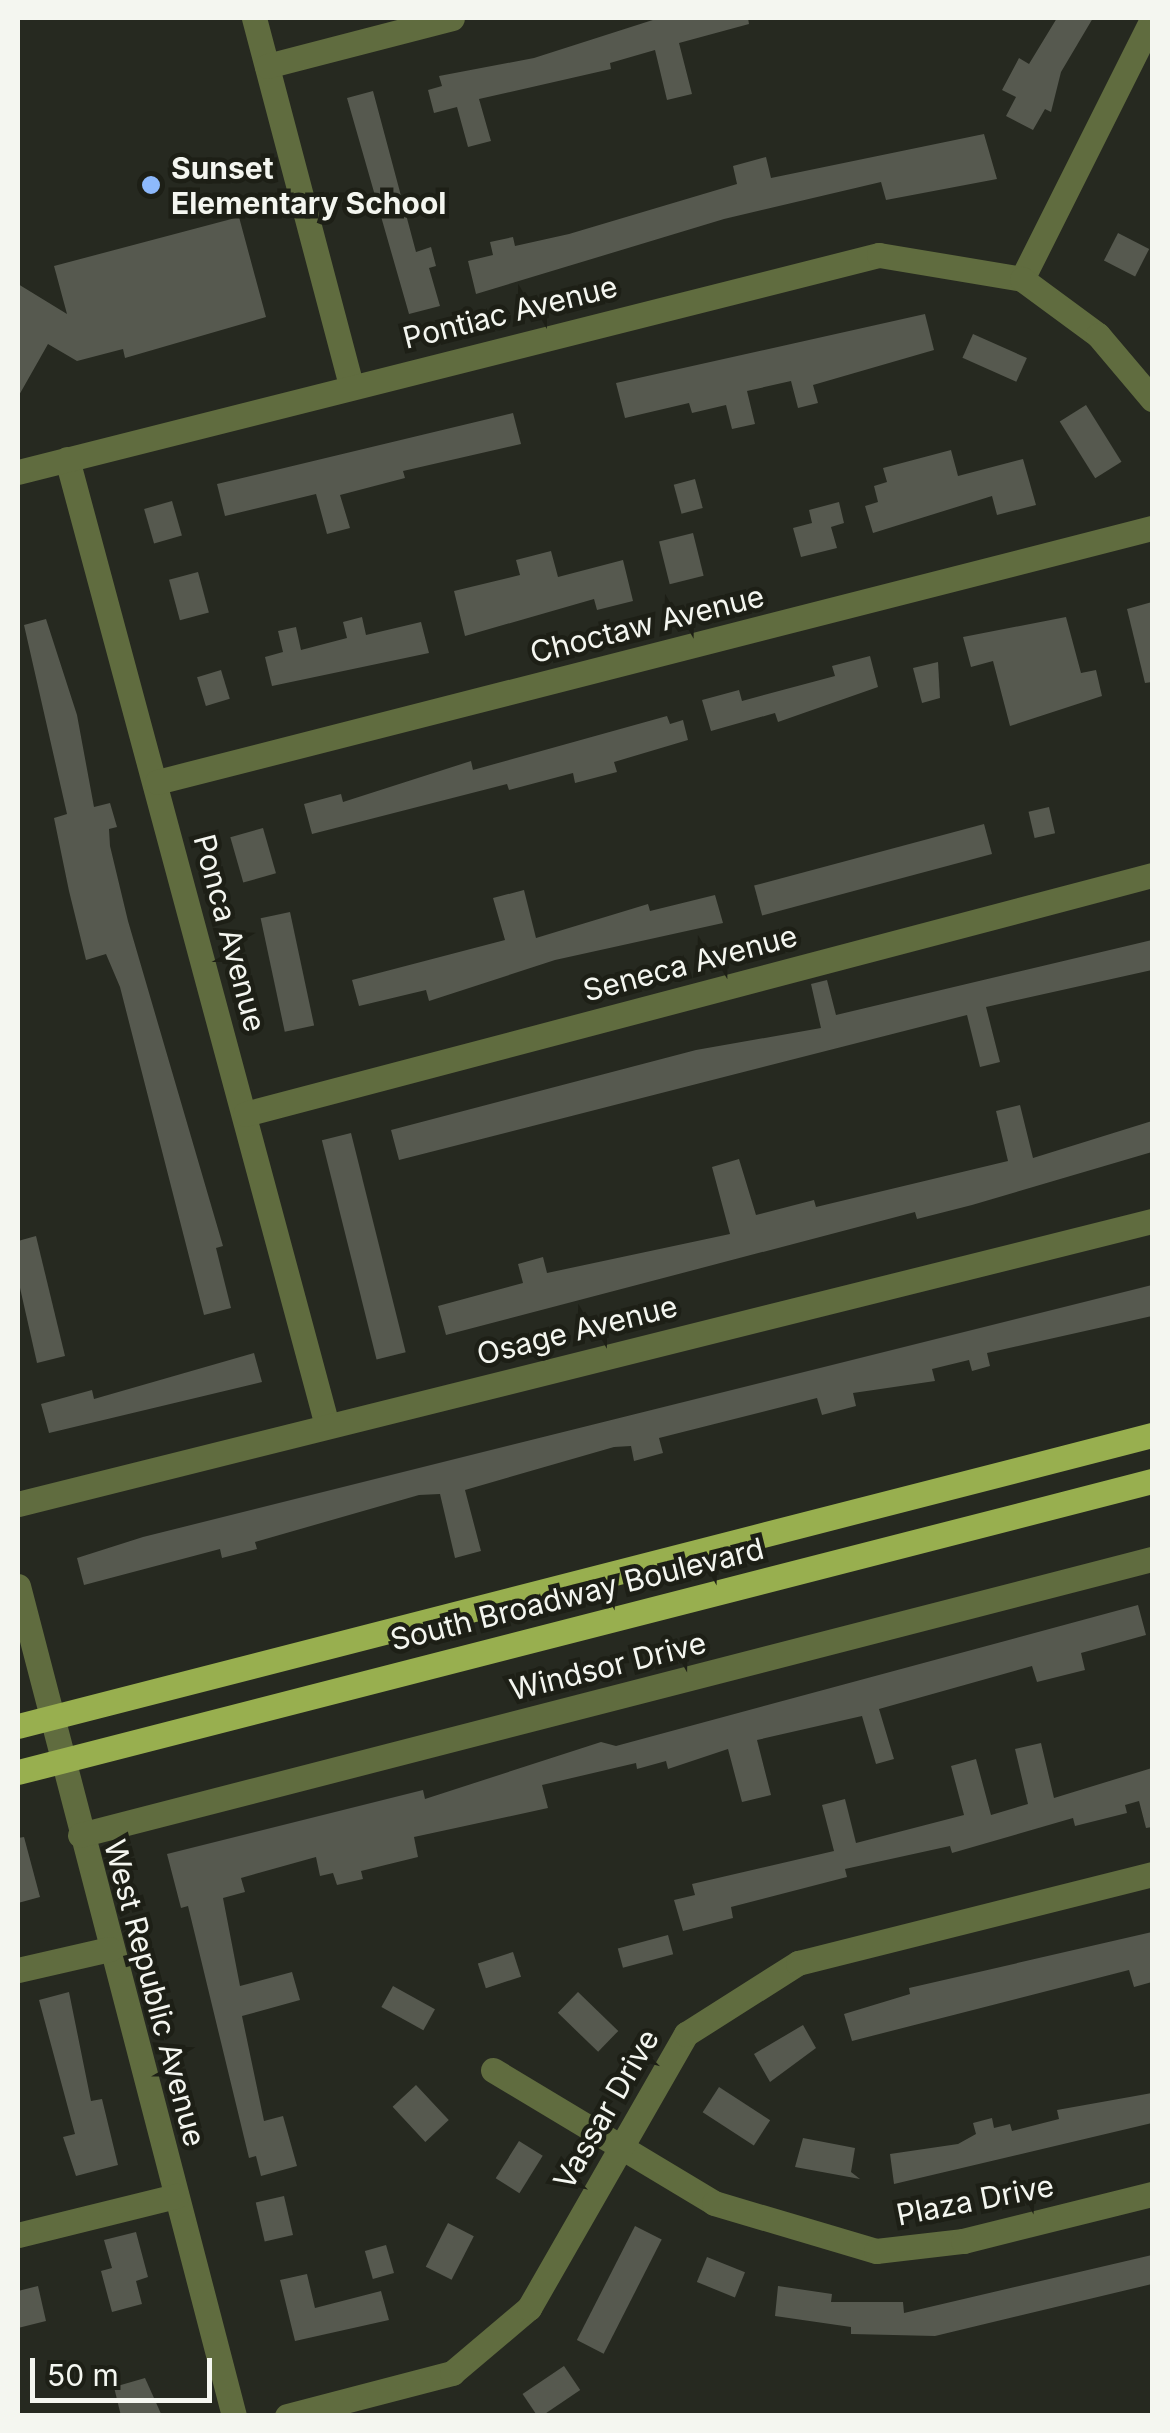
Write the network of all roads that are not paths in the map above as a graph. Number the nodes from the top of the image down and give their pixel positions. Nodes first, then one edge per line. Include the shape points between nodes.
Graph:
1 (254, 18) edge
2 (452, 18) edge
3 (1152, 19) edge
4 (266, 66) junction
5 (1022, 279) junction
6 (351, 385) junction
7 (1152, 399) edge
8 (67, 459) junction
9 (18, 472) edge
10 (1152, 528) edge
11 (157, 782) junction
12 (1152, 874) edge
13 (245, 1114) junction
14 (1152, 1221) edge
15 (328, 1425) junction
16 (1152, 1435) edge
17 (1152, 1481) edge
18 (18, 1504) edge
19 (1152, 1560) edge
20 (18, 1586) edge
21 (55, 1716) junction
22 (18, 1726) edge
23 (66, 1760) junction
24 (18, 1772) edge
25 (80, 1835) junction
26 (1152, 1874) edge
27 (110, 1949) junction
28 (18, 1970) edge
29 (493, 2070) dead end
30 (624, 2143) junction
31 (1152, 2194) edge
32 (176, 2196) junction
33 (18, 2235) edge
34 (234, 2416) edge
35 (288, 2416) edge

1 - 4 street
2 - 4 street
3 - 5 street
4 - 6 street
5 - 6 street, Pontiac Avenue via 879,255
5 - 7 street via 1098,335
6 - 8 street, Pontiac Avenue
8 - 9 street, Pontiac Avenue
8 - 11 street, Ponca Avenue
10 - 11 street, Choctaw Avenue
11 - 13 street, Ponca Avenue
12 - 13 street, Seneca Avenue
13 - 15 street, Ponca Avenue
14 - 15 street, Osage Avenue
15 - 18 street, Osage Avenue
16 - 21 main road, South Broadway Boulevard
17 - 23 main road, South Broadway Boulevard
19 - 25 street, Windsor Drive
20 - 21 street, West Republic Avenue
21 - 22 main road, South Broadway Boulevard
21 - 23 street, West Republic Avenue
23 - 24 main road, South Broadway Boulevard
23 - 25 street, West Republic Avenue
25 - 27 street, West Republic Avenue
26 - 30 street, Vassar Drive via 798,1963 686,2034
27 - 28 street
27 - 32 street, West Republic Avenue
29 - 30 street, Plaza Drive
30 - 31 street, Plaza Drive via 714,2203 876,2252 963,2242
30 - 35 street, Vassar Drive via 529,2308 452,2373
32 - 33 street
32 - 34 street, West Republic Avenue

